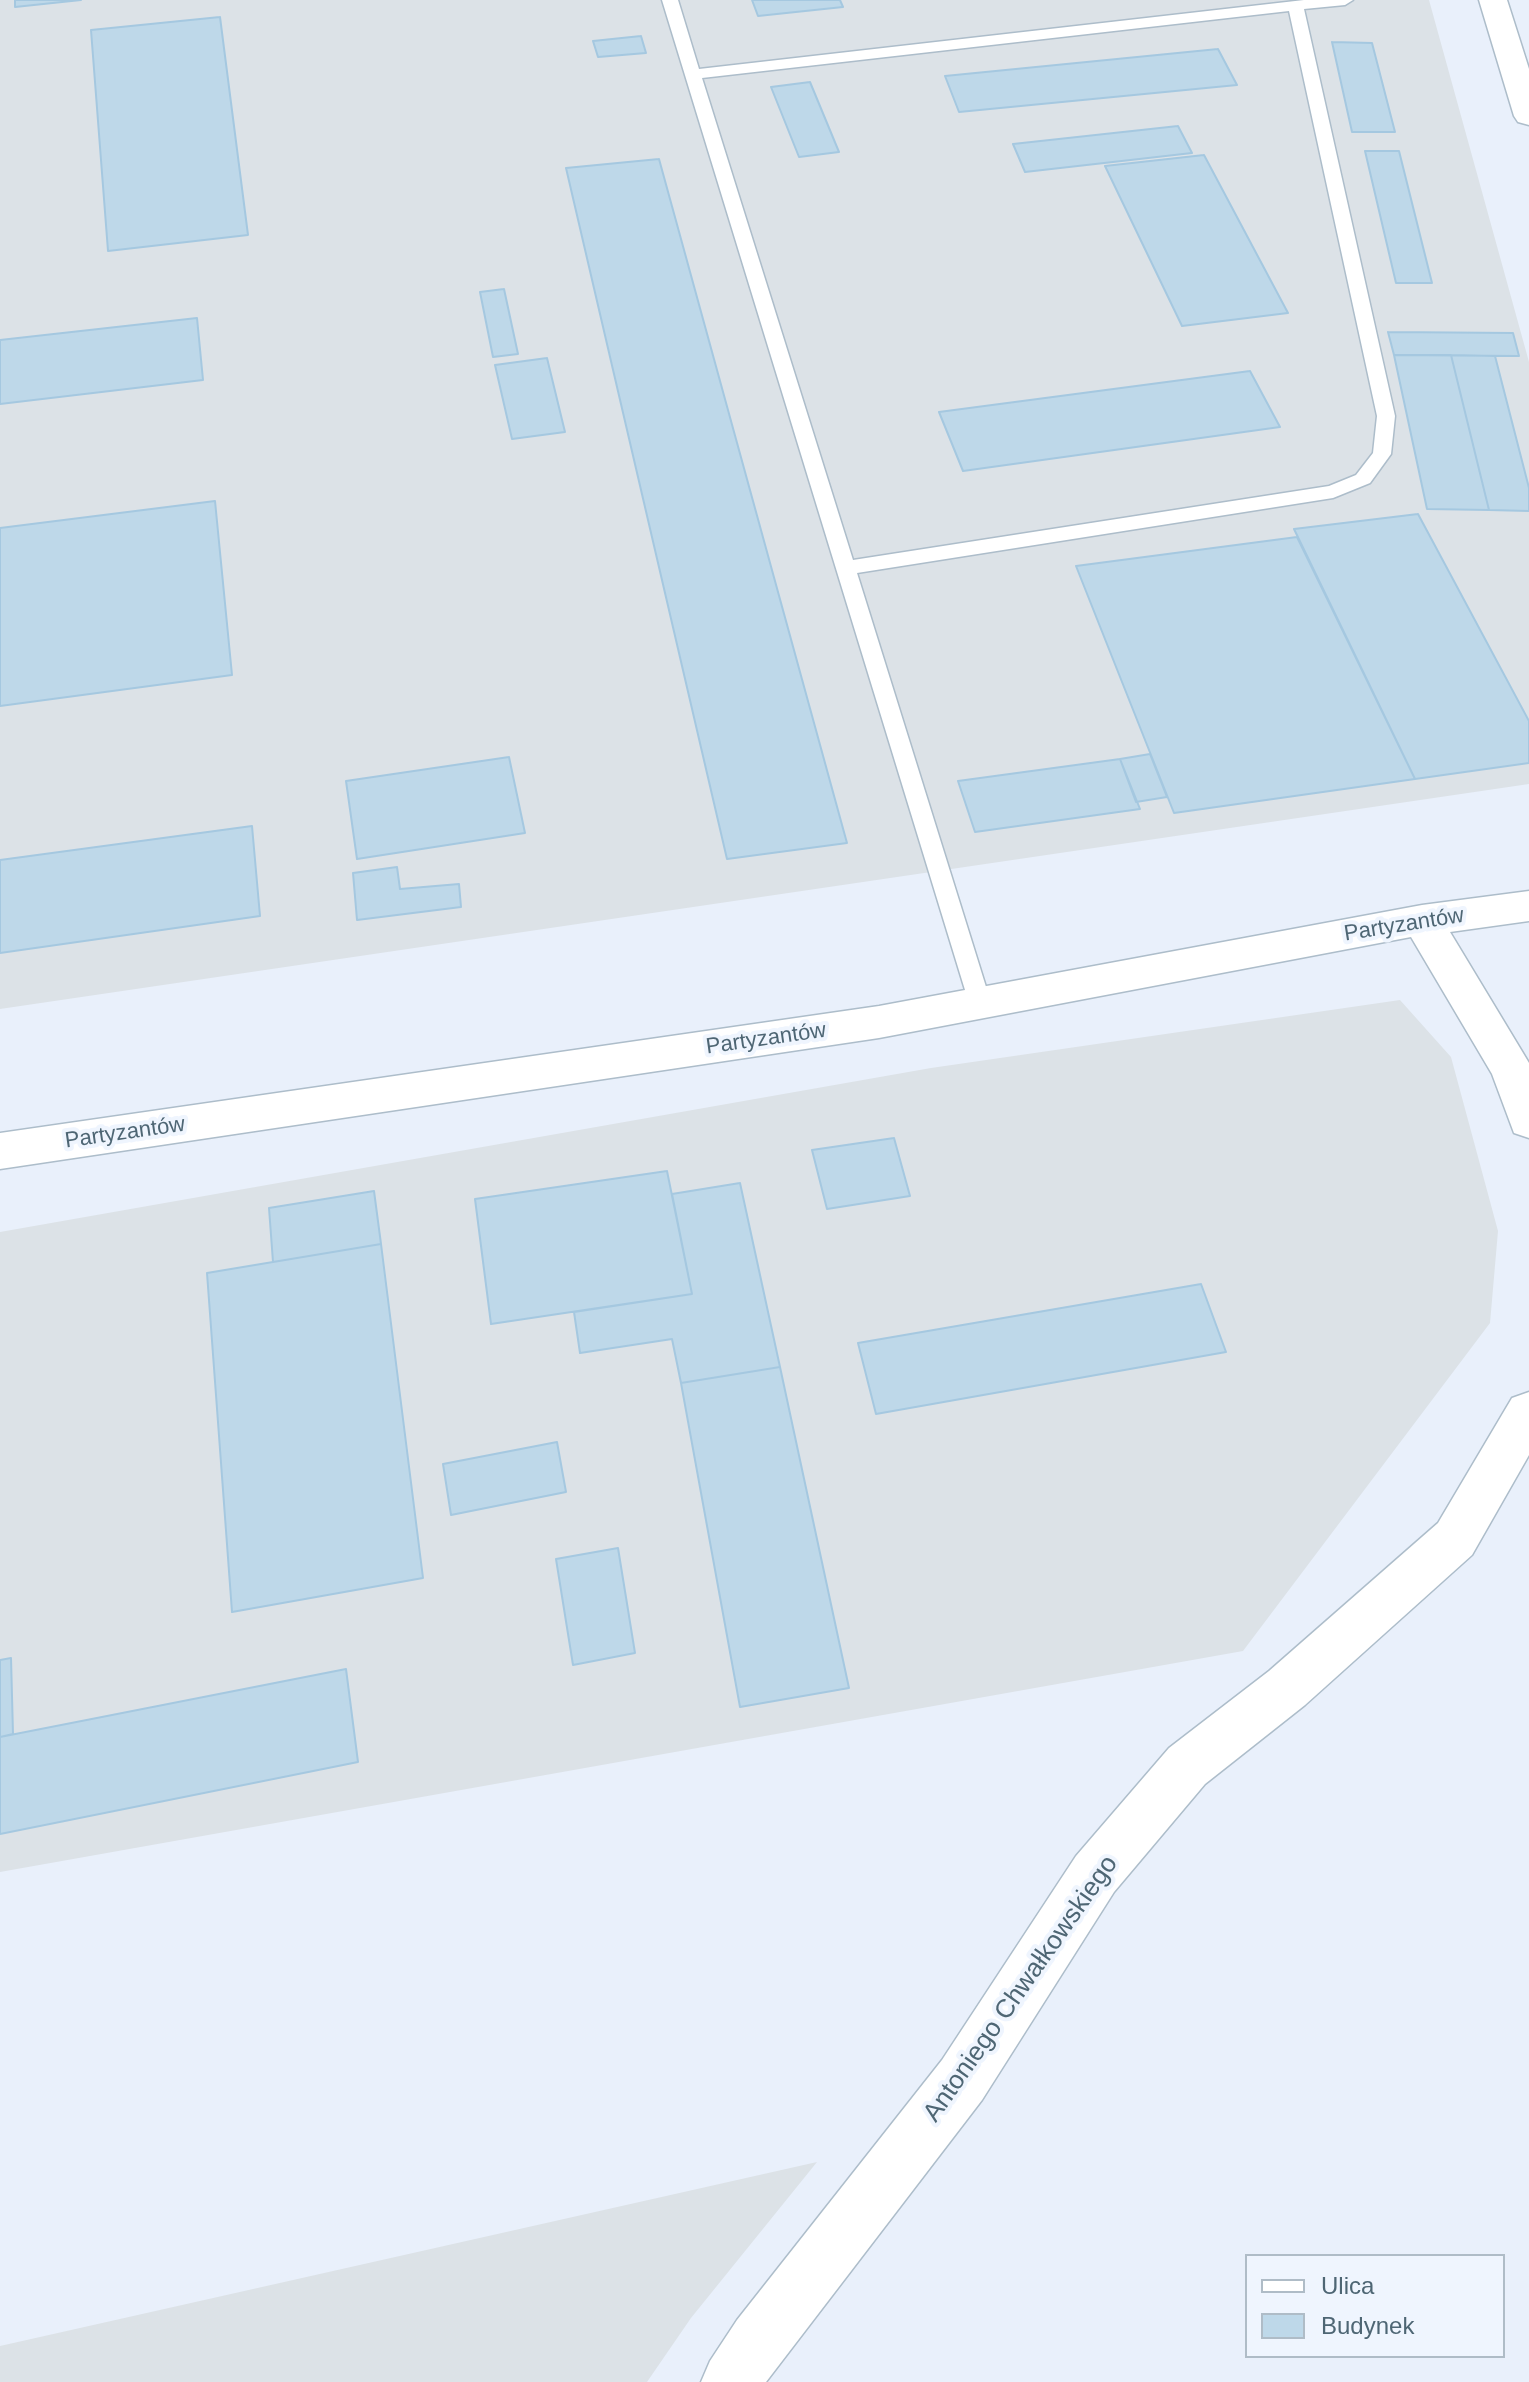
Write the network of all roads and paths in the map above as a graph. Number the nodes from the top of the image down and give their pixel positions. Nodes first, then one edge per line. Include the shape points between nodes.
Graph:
1 (670, 0) edge
2 (1345, 0) edge
3 (1493, 0) edge
4 (1296, 6) junction
5 (693, 74) junction
6 (1529, 116) edge
7 (846, 568) junction
8 (1529, 906) edge
9 (1422, 920) junction
10 (980, 1003) junction
11 (1529, 1121) edge
12 (0, 1151) edge
13 (1529, 1412) edge
14 (731, 2382) edge

1 - 5 lane
2 - 4 lane
3 - 6 street
4 - 5 lane
4 - 7 lane via 1386,416 1382,454 1363,479 1333,492
5 - 7 lane
7 - 10 lane
8 - 9 street, Partyzantów
9 - 10 street, Partyzantów
9 - 11 street via 1512,1071
10 - 12 street, Partyzantów via 848,1027
13 - 14 street, Antoniego Chwałkowskiego via 1455,1539 1287,1688 1187,1766 1095,1874 962,2080

